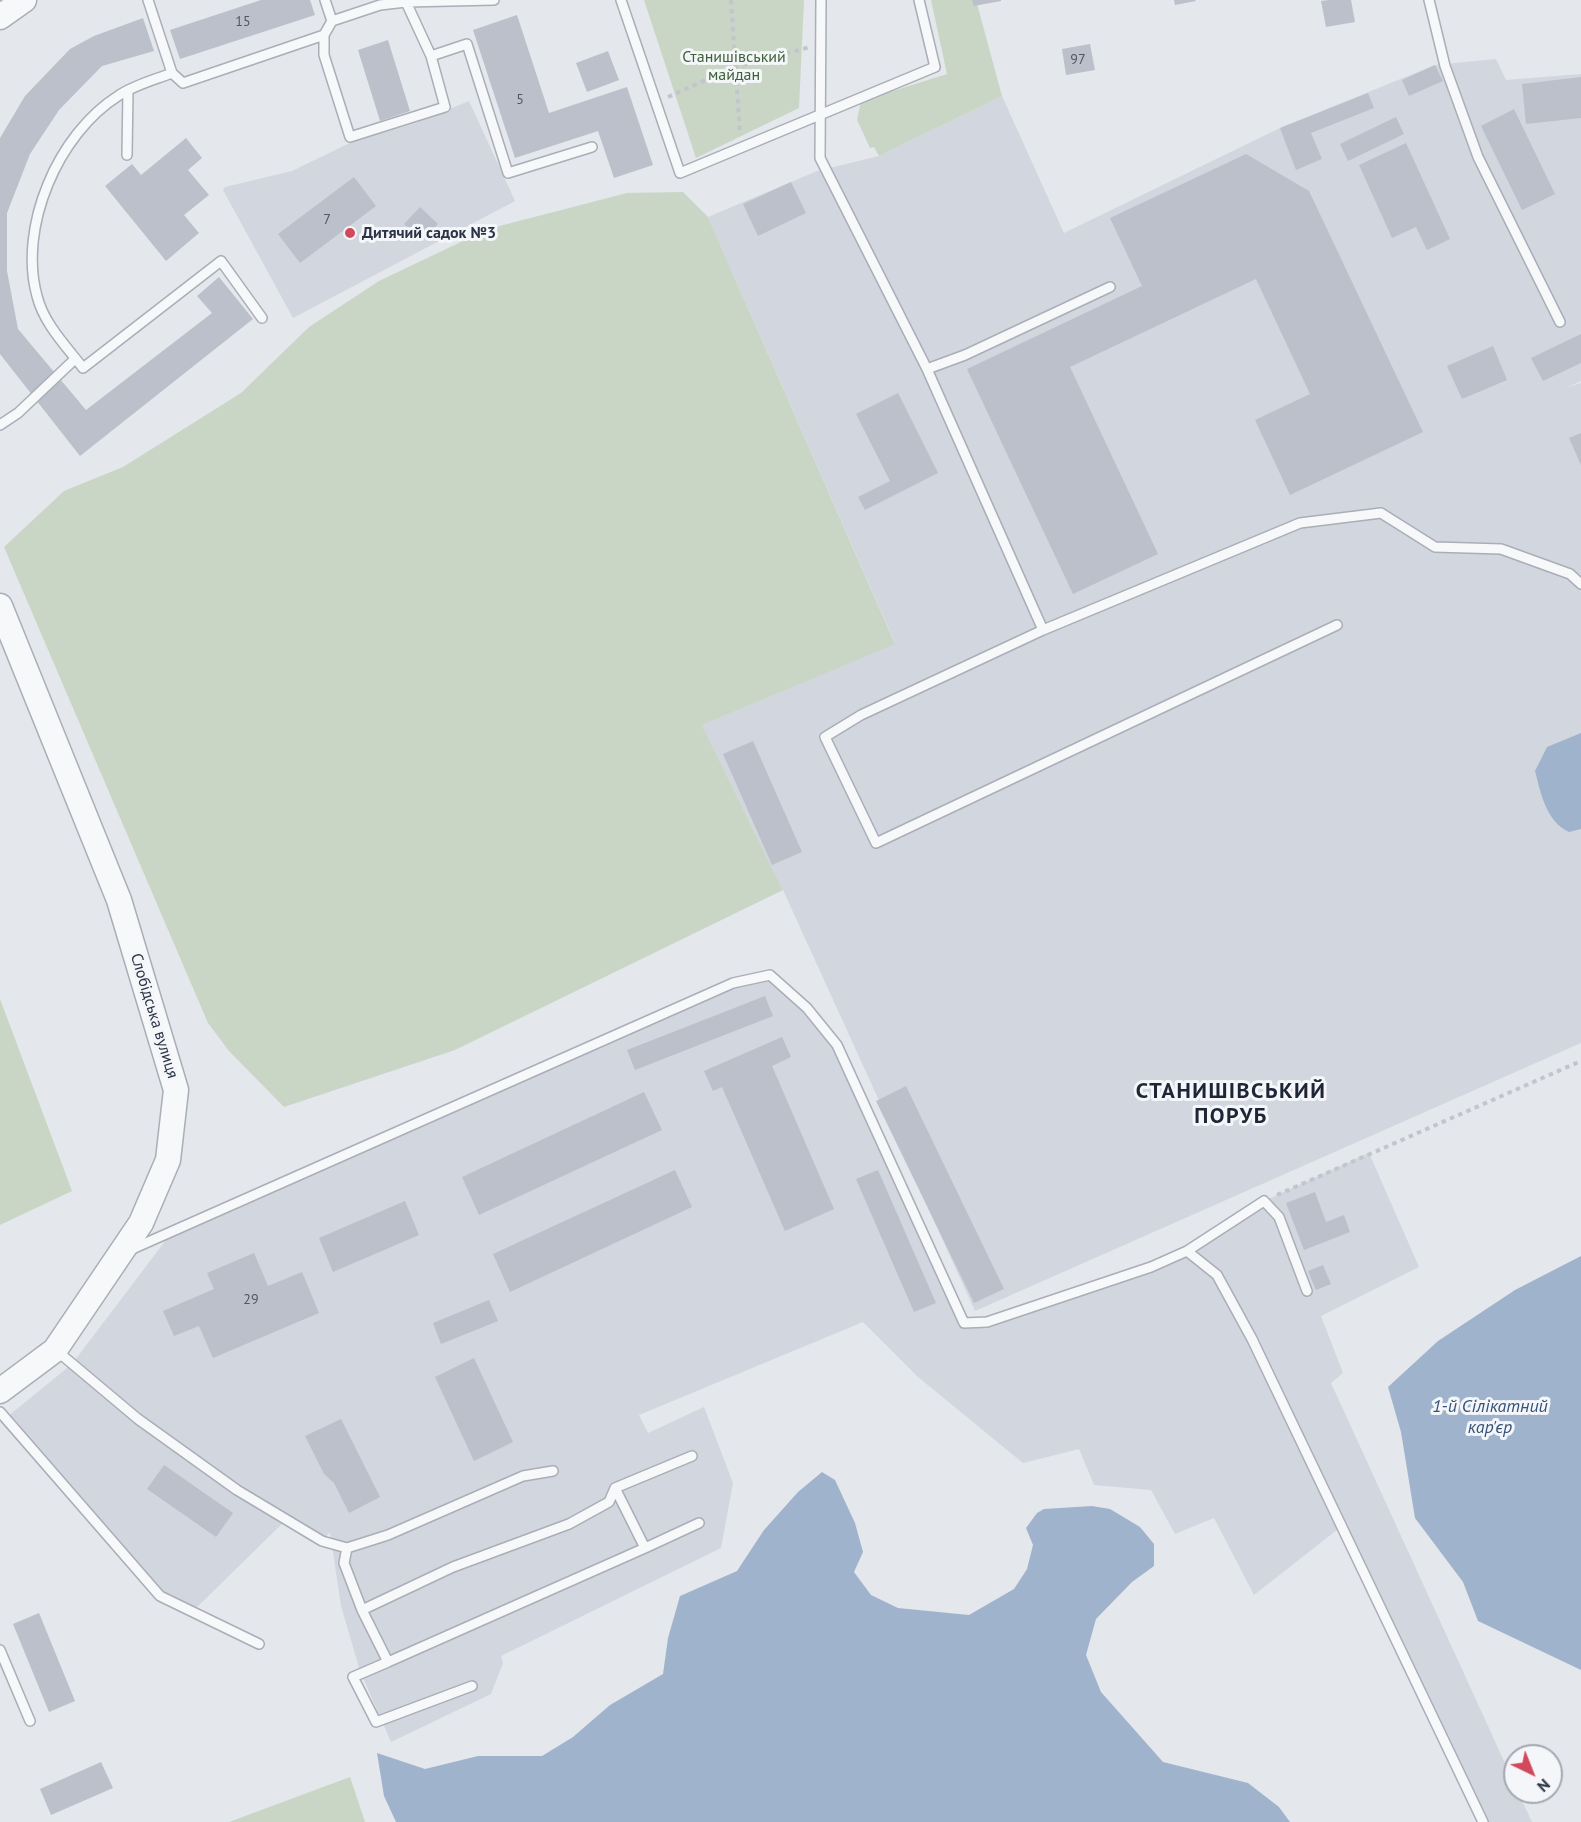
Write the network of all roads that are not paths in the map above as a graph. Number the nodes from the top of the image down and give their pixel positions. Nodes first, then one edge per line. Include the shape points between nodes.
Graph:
1 (24, 0) edge
2 (148, 0) edge
3 (325, 0) edge
4 (494, 0) edge
5 (621, 0) edge
6 (821, 0) edge
7 (919, 0) edge
8 (1429, 0) edge
9 (406, 2) junction
10 (0, 17) edge
11 (332, 21) junction
12 (324, 35) junction
13 (431, 56) junction
14 (172, 73) junction
15 (128, 90) junction
16 (821, 112) junction
17 (592, 147) dead end
18 (127, 155) dead end
19 (1110, 286) dead end
20 (262, 318) dead end
21 (1560, 322) dead end
22 (75, 359) junction
23 (927, 369) junction
24 (0, 424) edge
25 (1581, 584) edge
26 (0, 606) edge
27 (1337, 626) dead end
28 (1043, 630) junction
29 (1187, 1251) junction
30 (120, 1255) junction
31 (1307, 1291) dead end
32 (55, 1350) junction
33 (0, 1391) edge
34 (0, 1412) edge
35 (692, 1456) dead end
36 (553, 1471) dead end
37 (615, 1488) junction
38 (699, 1523) dead end
39 (347, 1548) junction
40 (645, 1548) junction
41 (362, 1610) junction
42 (259, 1644) dead end
43 (0, 1650) edge
44 (388, 1662) junction
45 (472, 1686) dead end
46 (30, 1721) dead end
47 (1483, 1822) edge

1 - 10 street
2 - 14 lane
3 - 11 lane
4 - 9 lane
5 - 16 lane via 680,173
6 - 16 lane
7 - 16 lane via 935,68
8 - 21 lane via 1445,66 1478,157
9 - 11 lane via 380,5
9 - 13 lane
11 - 12 lane
12 - 13 lane via 324,55 350,137 445,107
12 - 14 lane via 183,83
13 - 17 lane via 467,44 508,173
14 - 15 lane
15 - 18 lane
15 - 22 lane via 104,106 81,131 59,162 39,203 33,240 37,297 48,323
16 - 23 lane via 820,158
19 - 23 lane
20 - 22 lane via 221,261 83,368
22 - 24 lane via 18,413
23 - 28 lane
25 - 28 lane via 1569,574 1501,549 1435,547 1381,513 1300,523
26 - 30 street, Слобідська вулиця via 118,900 176,1090 168,1160 141,1223
27 - 28 lane via 876,843 825,737 861,715
29 - 30 lane via 1151,1267 987,1322 964,1323 837,1045 807,1008 770,975 733,983
29 - 31 lane via 1264,1201 1279,1217
29 - 47 lane via 1216,1275 1252,1339
30 - 32 street, Слобідська вулиця
32 - 33 street, Слобідська вулиця
32 - 39 lane via 138,1419 237,1490 322,1541
34 - 42 lane via 160,1596
35 - 37 lane
36 - 39 lane via 523,1476 388,1535
37 - 40 lane
37 - 41 lane via 609,1502 569,1524 453,1568
38 - 40 lane
39 - 41 lane via 344,1563
40 - 44 lane
41 - 44 lane
43 - 46 lane
44 - 45 lane via 353,1677 376,1722

